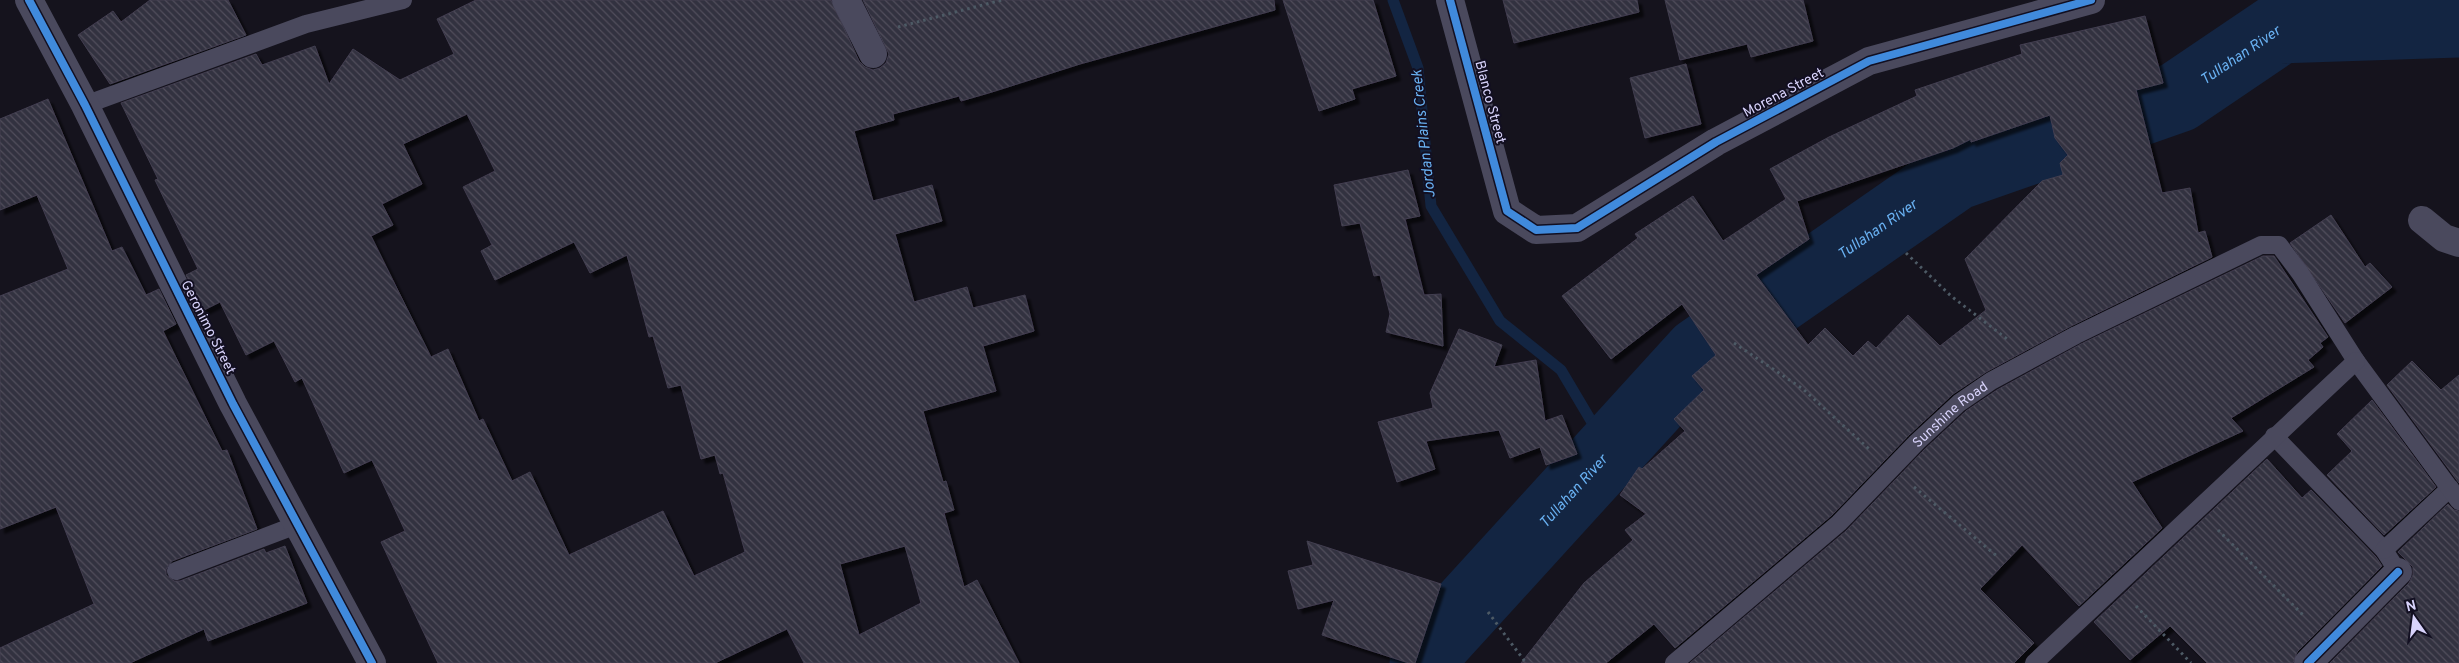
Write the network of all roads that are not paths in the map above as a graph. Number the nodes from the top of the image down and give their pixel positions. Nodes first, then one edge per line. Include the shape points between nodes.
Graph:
1 (29, 0) edge
2 (404, 0) edge
3 (846, 0) edge
4 (1450, 0) edge
5 (2091, 0) edge
6 (869, 45) road end
7 (84, 105) junction
8 (1507, 211) joint
9 (2422, 220) dead end
10 (2459, 243) edge
11 (2356, 361) junction
12 (2274, 436) junction
13 (2454, 495) edge
14 (299, 524) junction
15 (2391, 561) junction
16 (176, 571) dead end
17 (372, 663) edge
18 (1674, 663) edge
19 (2034, 663) edge
20 (2308, 663) edge

1 - 7 street, Geronimo Street
2 - 7 lane via 306,24
3 - 6 street
4 - 8 street, Blanco Street
5 - 8 street, Morena Street via 1868,61 1716,142 1577,228 1536,230
7 - 14 street, Geronimo Street via 233,404
9 - 10 street via 2444,238
11 - 12 lane
11 - 13 lane
11 - 18 lane, Sunshine Road via 2279,245 2261,245 2031,358 1991,381 1959,404 1839,523
12 - 15 lane
12 - 19 lane
13 - 15 lane
14 - 16 lane
14 - 17 street, Geronimo Street
15 - 20 street

